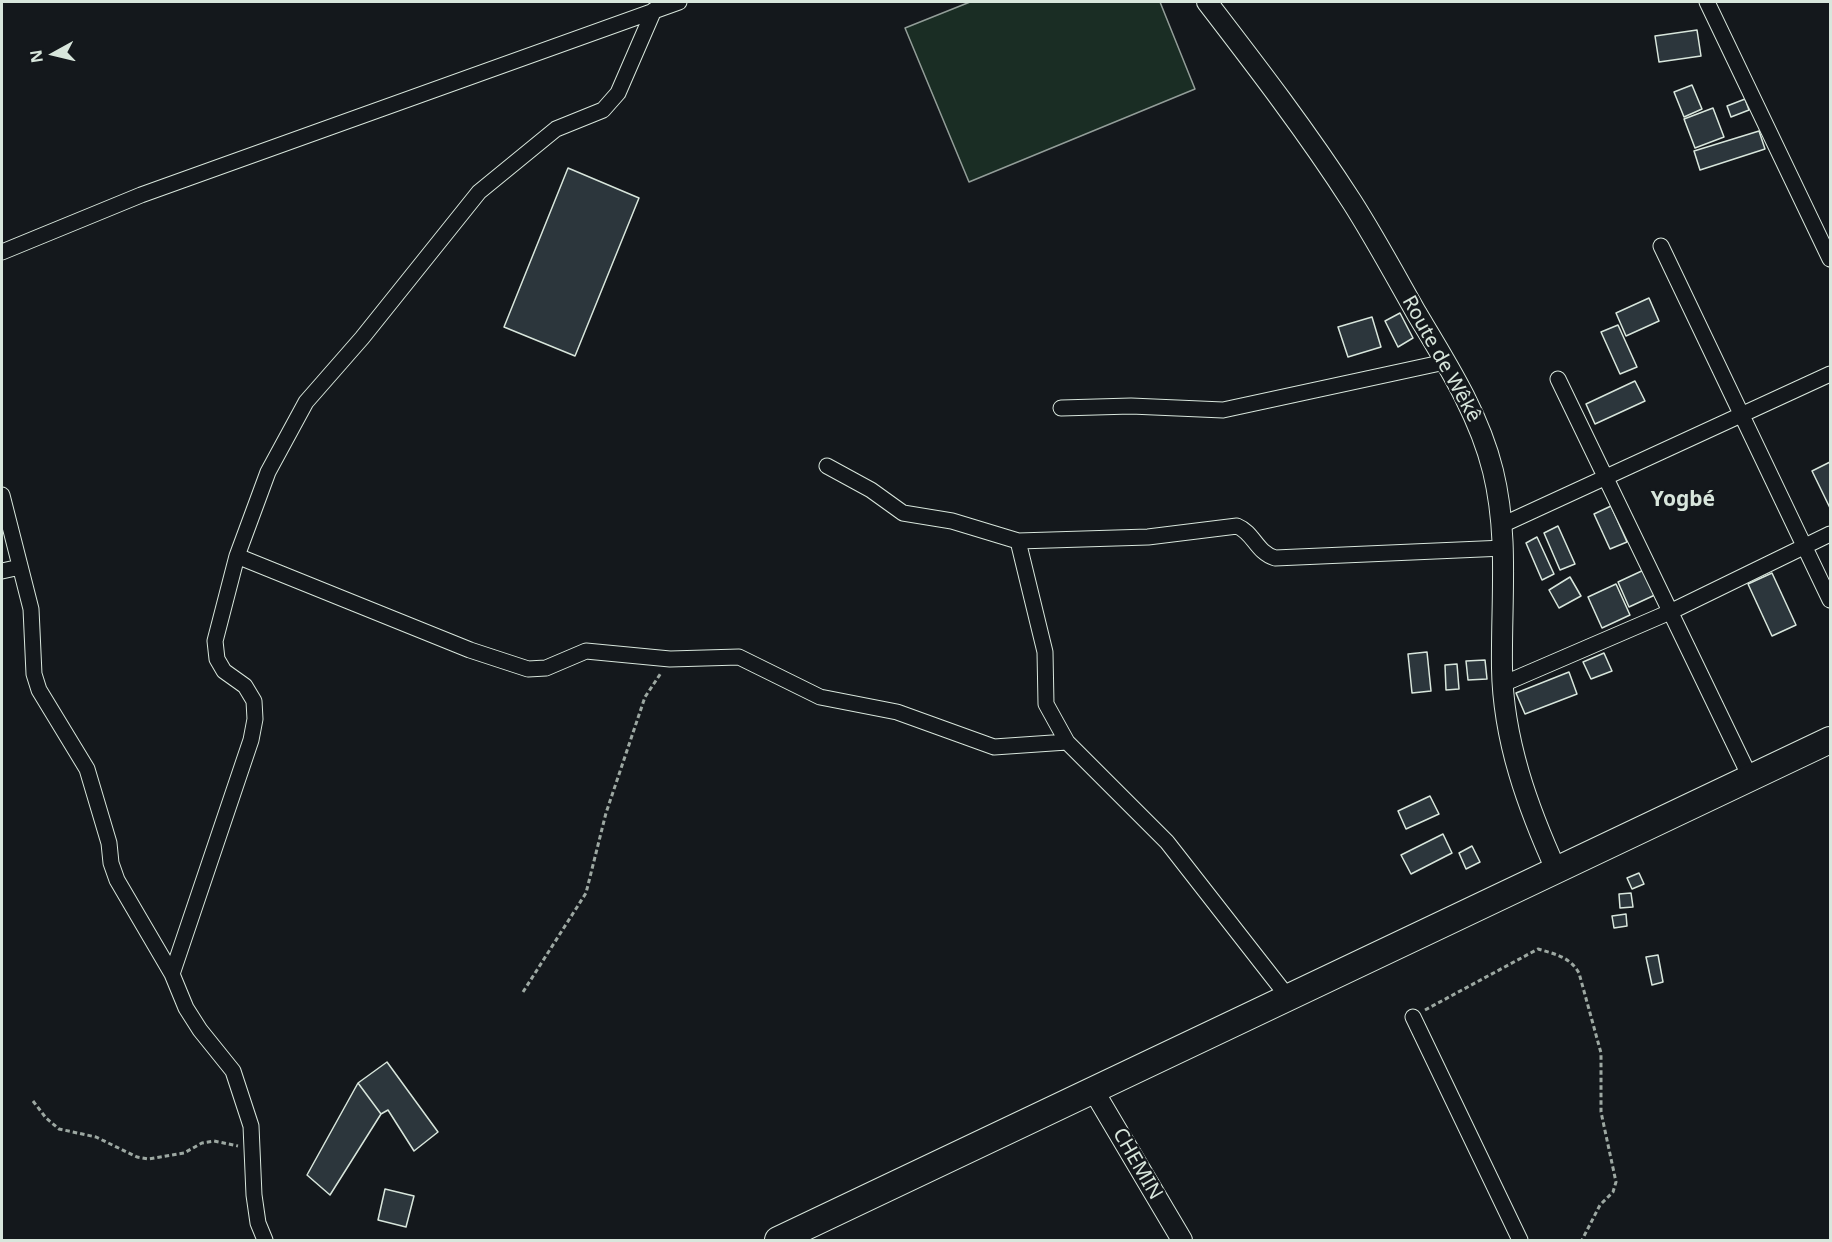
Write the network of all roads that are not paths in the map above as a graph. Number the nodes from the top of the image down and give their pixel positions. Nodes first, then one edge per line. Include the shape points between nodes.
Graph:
1 (679, 2) edge
2 (1207, 2) edge
3 (1707, 2) edge
4 (654, 10) junction
5 (1661, 246) dead end
6 (2, 252) edge
7 (1830, 259) edge
8 (1445, 362) junction
9 (1830, 374) edge
10 (1558, 379) dead end
11 (1061, 408) dead end
12 (1742, 415) junction
13 (827, 466) dead end
14 (1606, 477) junction
15 (2, 495) edge
16 (1502, 525) junction
17 (1830, 534) edge
18 (1018, 541) junction
19 (1805, 547) junction
20 (1504, 548) junction
21 (237, 556) junction
22 (20, 567) junction
23 (2, 571) edge
24 (1830, 600) edge
25 (1670, 612) junction
26 (1503, 684) junction
27 (1830, 741) edge
28 (1067, 742) junction
29 (1751, 779) junction
30 (1557, 872) junction
31 (172, 974) junction
32 (1288, 997) junction
33 (1413, 1017) road end
34 (1092, 1088) junction
35 (265, 1240) edge
36 (778, 1240) edge
37 (1182, 1240) edge
38 (1520, 1240) edge

1 - 4 street
2 - 8 street, Route de Wêkê via 1281,98 1353,203
3 - 7 street
4 - 6 street via 141,195
4 - 21 street via 618,93 603,110 556,129 479,192 306,402 268,472
5 - 12 street
8 - 11 street via 1223,410
8 - 16 street, Route de Wêkê via 1481,431 1493,469
9 - 12 street
10 - 14 street
12 - 14 street
12 - 19 street
13 - 18 street via 903,513 952,521
14 - 16 street
14 - 25 street
15 - 22 street
16 - 20 street, Route de Wêkê
17 - 19 street
18 - 20 street via 1148,537 1237,526 1245,529 1264,555 1275,558
18 - 28 street via 1044,652 1046,704
19 - 24 street
19 - 25 street
20 - 26 street, Route de Wêkê
21 - 28 street via 470,650 528,669 546,668 586,651 670,659 739,657 820,696 897,712 994,747
21 - 31 street via 215,641 224,671 245,686 254,701 255,719
22 - 23 street
22 - 31 street via 31,609 34,674 39,690 87,769 117,880
25 - 26 street
25 - 29 street
26 - 30 street, Route de Wêkê via 1520,778
27 - 29 highway
28 - 32 street via 1167,842
29 - 30 highway
30 - 32 highway
31 - 35 street via 200,1030 234,1071 244,1099 258,1223
32 - 34 highway
33 - 38 street
34 - 36 highway
34 - 37 street, CHEMIN

